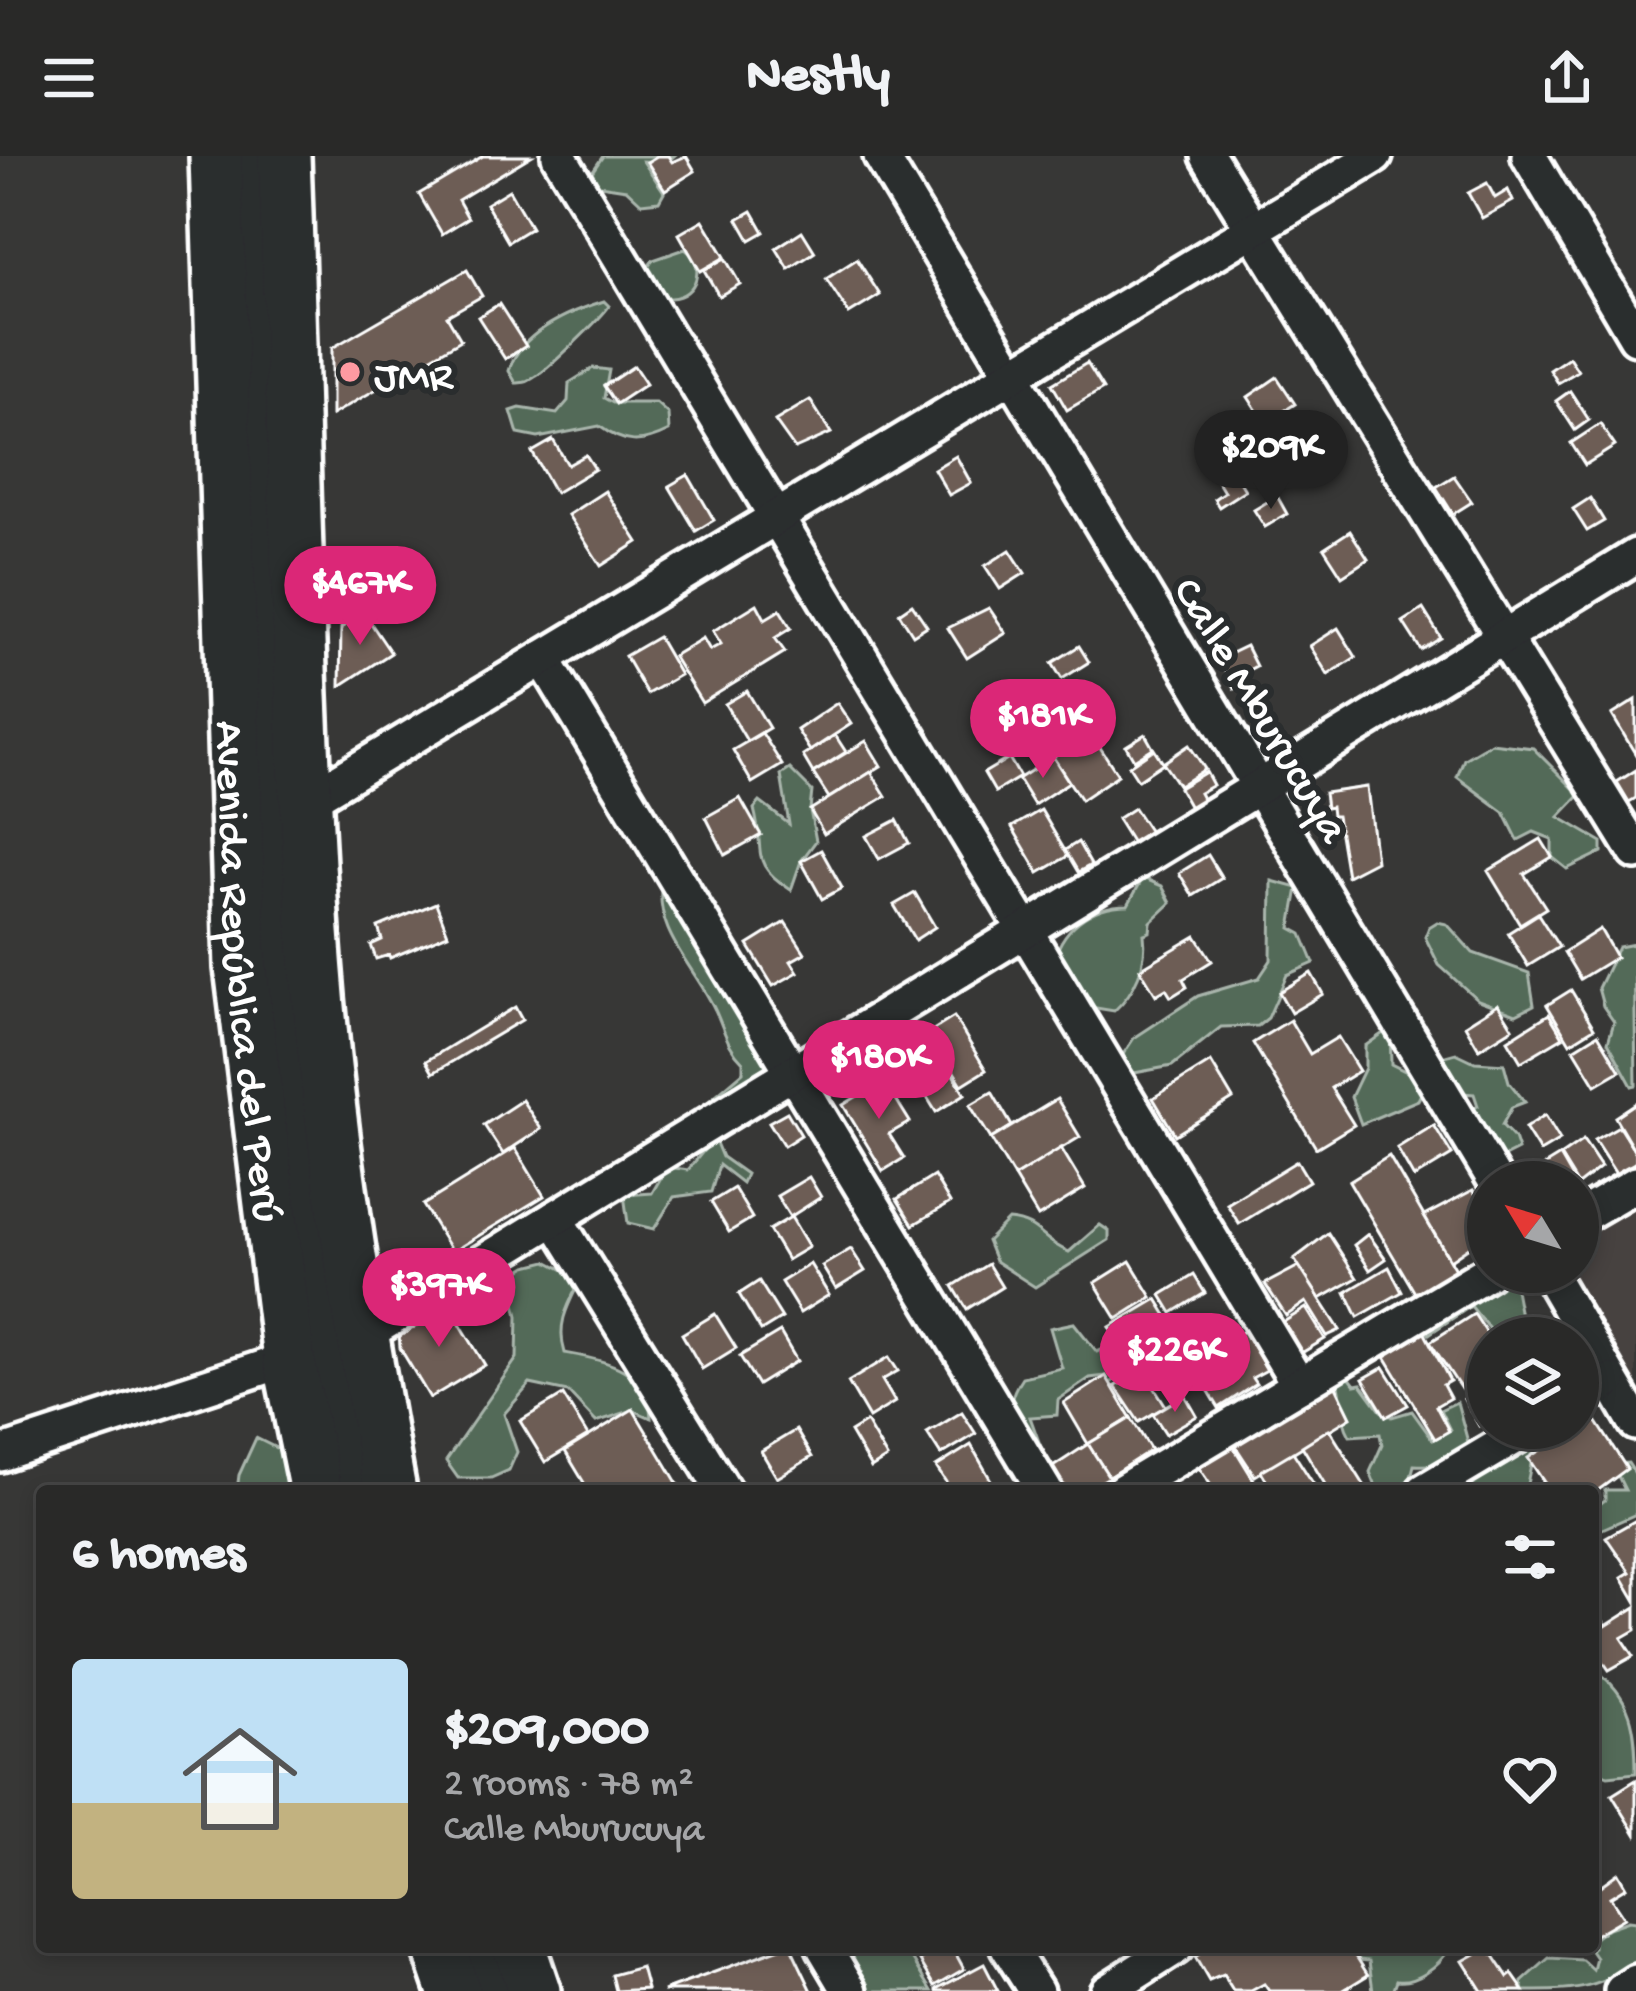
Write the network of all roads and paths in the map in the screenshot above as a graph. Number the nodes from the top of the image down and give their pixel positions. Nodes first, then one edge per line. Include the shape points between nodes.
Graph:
1 (216, 156) edge
2 (248, 156) edge
3 (284, 156) edge
4 (559, 156) edge
5 (881, 156) edge
6 (1208, 156) edge
7 (1375, 156) edge
8 (1529, 156) edge
9 (1252, 230) junction
10 (1636, 337) edge
11 (1012, 375) junction
12 (776, 517) junction
13 (1636, 556) edge
14 (1502, 638) junction
15 (543, 658) junction
16 (1259, 787) junction
17 (308, 800) junction
18 (1636, 852) edge
19 (1025, 930) junction
20 (793, 1072) junction
21 (1483, 1161) edge
22 (1636, 1184) edge
23 (1599, 1206) edge
24 (554, 1218) junction
25 (1467, 1285) edge
26 (1561, 1293) edge
27 (362, 1337) junction
28 (289, 1358) junction
29 (1610, 1381) junction
30 (1300, 1385) junction
31 (1599, 1388) edge
32 (1636, 1423) edge
33 (1495, 1449) edge
34 (0, 1454) edge
35 (315, 1485) edge
36 (356, 1485) edge
37 (389, 1485) edge
38 (720, 1485) edge
39 (1041, 1485) edge
40 (1133, 1485) edge
41 (1434, 1485) edge
42 (441, 1953) edge
43 (482, 1953) edge
44 (521, 1953) edge
45 (828, 1953) edge
46 (1012, 1953) edge
47 (1167, 1953) edge
48 (1636, 1982) edge
49 (454, 1991) edge
50 (494, 1991) edge
51 (534, 1991) edge
52 (850, 1991) edge
53 (1036, 1991) edge
54 (1107, 1991) edge
55 (1622, 1991) edge

1 - 28 highway, Avenida República del Perú via 242,967
2 - 36 street via 269,827 327,1357
3 - 17 highway, Avenida República del Perú
4 - 12 street
5 - 11 street, Calle Mburucuya
6 - 9 street
7 - 9 street
8 - 10 street
9 - 11 street
9 - 14 street
11 - 12 street
11 - 16 street, Calle Mburucuya
12 - 15 street
12 - 19 street
13 - 14 street
14 - 16 street
14 - 18 street
15 - 17 street
15 - 20 street
16 - 19 street
16 - 21 street, Calle Mburucuya
17 - 27 highway, Avenida República del Perú via 333,1139
19 - 20 street
19 - 30 street
20 - 24 street
20 - 39 street
22 - 23 street
24 - 27 street
24 - 38 street
25 - 30 street
26 - 29 street
27 - 37 highway, Avenida República del Perú
28 - 34 street
28 - 35 highway, Avenida República del Perú
29 - 31 street
29 - 32 street
30 - 40 street
33 - 41 street
42 - 49 highway
43 - 50 street
44 - 51 highway
45 - 52 street
46 - 53 street
47 - 54 street
48 - 55 street

